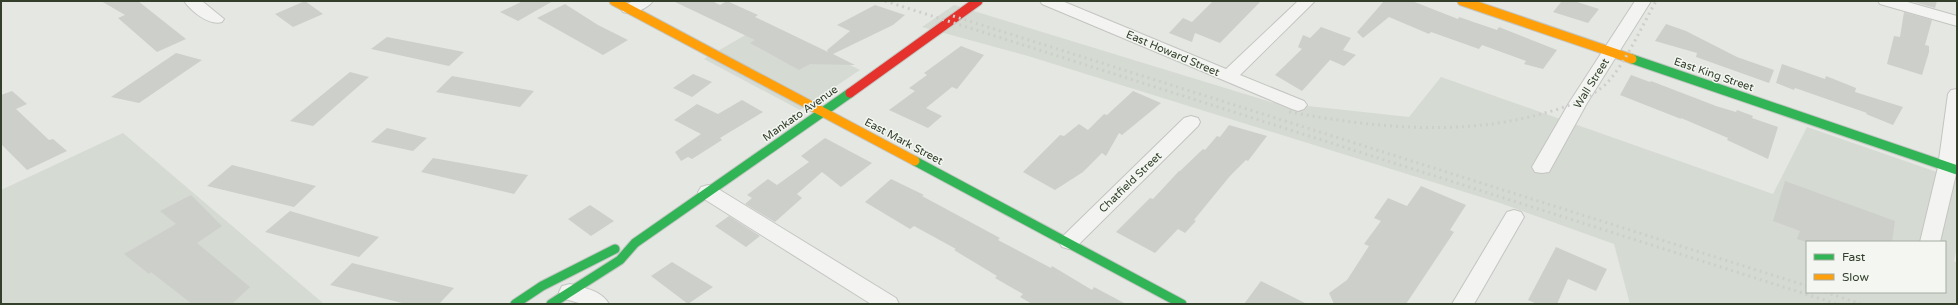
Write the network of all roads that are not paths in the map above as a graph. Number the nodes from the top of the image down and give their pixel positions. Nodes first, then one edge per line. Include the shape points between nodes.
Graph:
1 (192, 1) edge
2 (614, 1) edge
3 (645, 1) edge
4 (978, 1) edge
5 (1048, 1) edge
6 (1307, 1) edge
7 (1462, 1) edge
8 (1643, 1) edge
9 (1886, 1) edge
10 (629, 9) junction
11 (216, 19) dead end
12 (1957, 21) edge
13 (1611, 52) junction
14 (1229, 76) junction
15 (1957, 94) edge
16 (1298, 105) dead end
17 (823, 112) junction
18 (1192, 122) dead end
19 (1542, 167) dead end
20 (1952, 169) edge
21 (708, 192) junction
22 (1514, 217) dead end
23 (1930, 241) edge
24 (1069, 242) junction
25 (635, 243) junction
26 (570, 292) junction
27 (515, 304) edge
28 (551, 304) edge
29 (598, 304) edge
30 (888, 304) edge
31 (1182, 304) edge
32 (1463, 304) edge

1 - 11 street
2 - 10 street, East Mark Street
3 - 10 street
4 - 17 street, Mankato Avenue
5 - 14 street, East Howard Street
6 - 14 street
7 - 13 street, East King Street
8 - 13 street, Wall Street
9 - 12 street
10 - 17 street, East Mark Street
13 - 19 street, Wall Street via 1578,103
13 - 20 street, East King Street
14 - 16 street, East Howard Street
15 - 20 street
17 - 21 street, Mankato Avenue
17 - 24 street, East Mark Street
18 - 24 street, Chatfield Street
20 - 23 street
21 - 25 street, Mankato Avenue
21 - 30 street
22 - 32 street
24 - 31 street, East Mark Street
25 - 26 street, Mankato Avenue via 620,260
25 - 27 street, Mankato Avenue via 613,249 542,286
26 - 28 street, Mankato Avenue
26 - 29 street via 592,299

